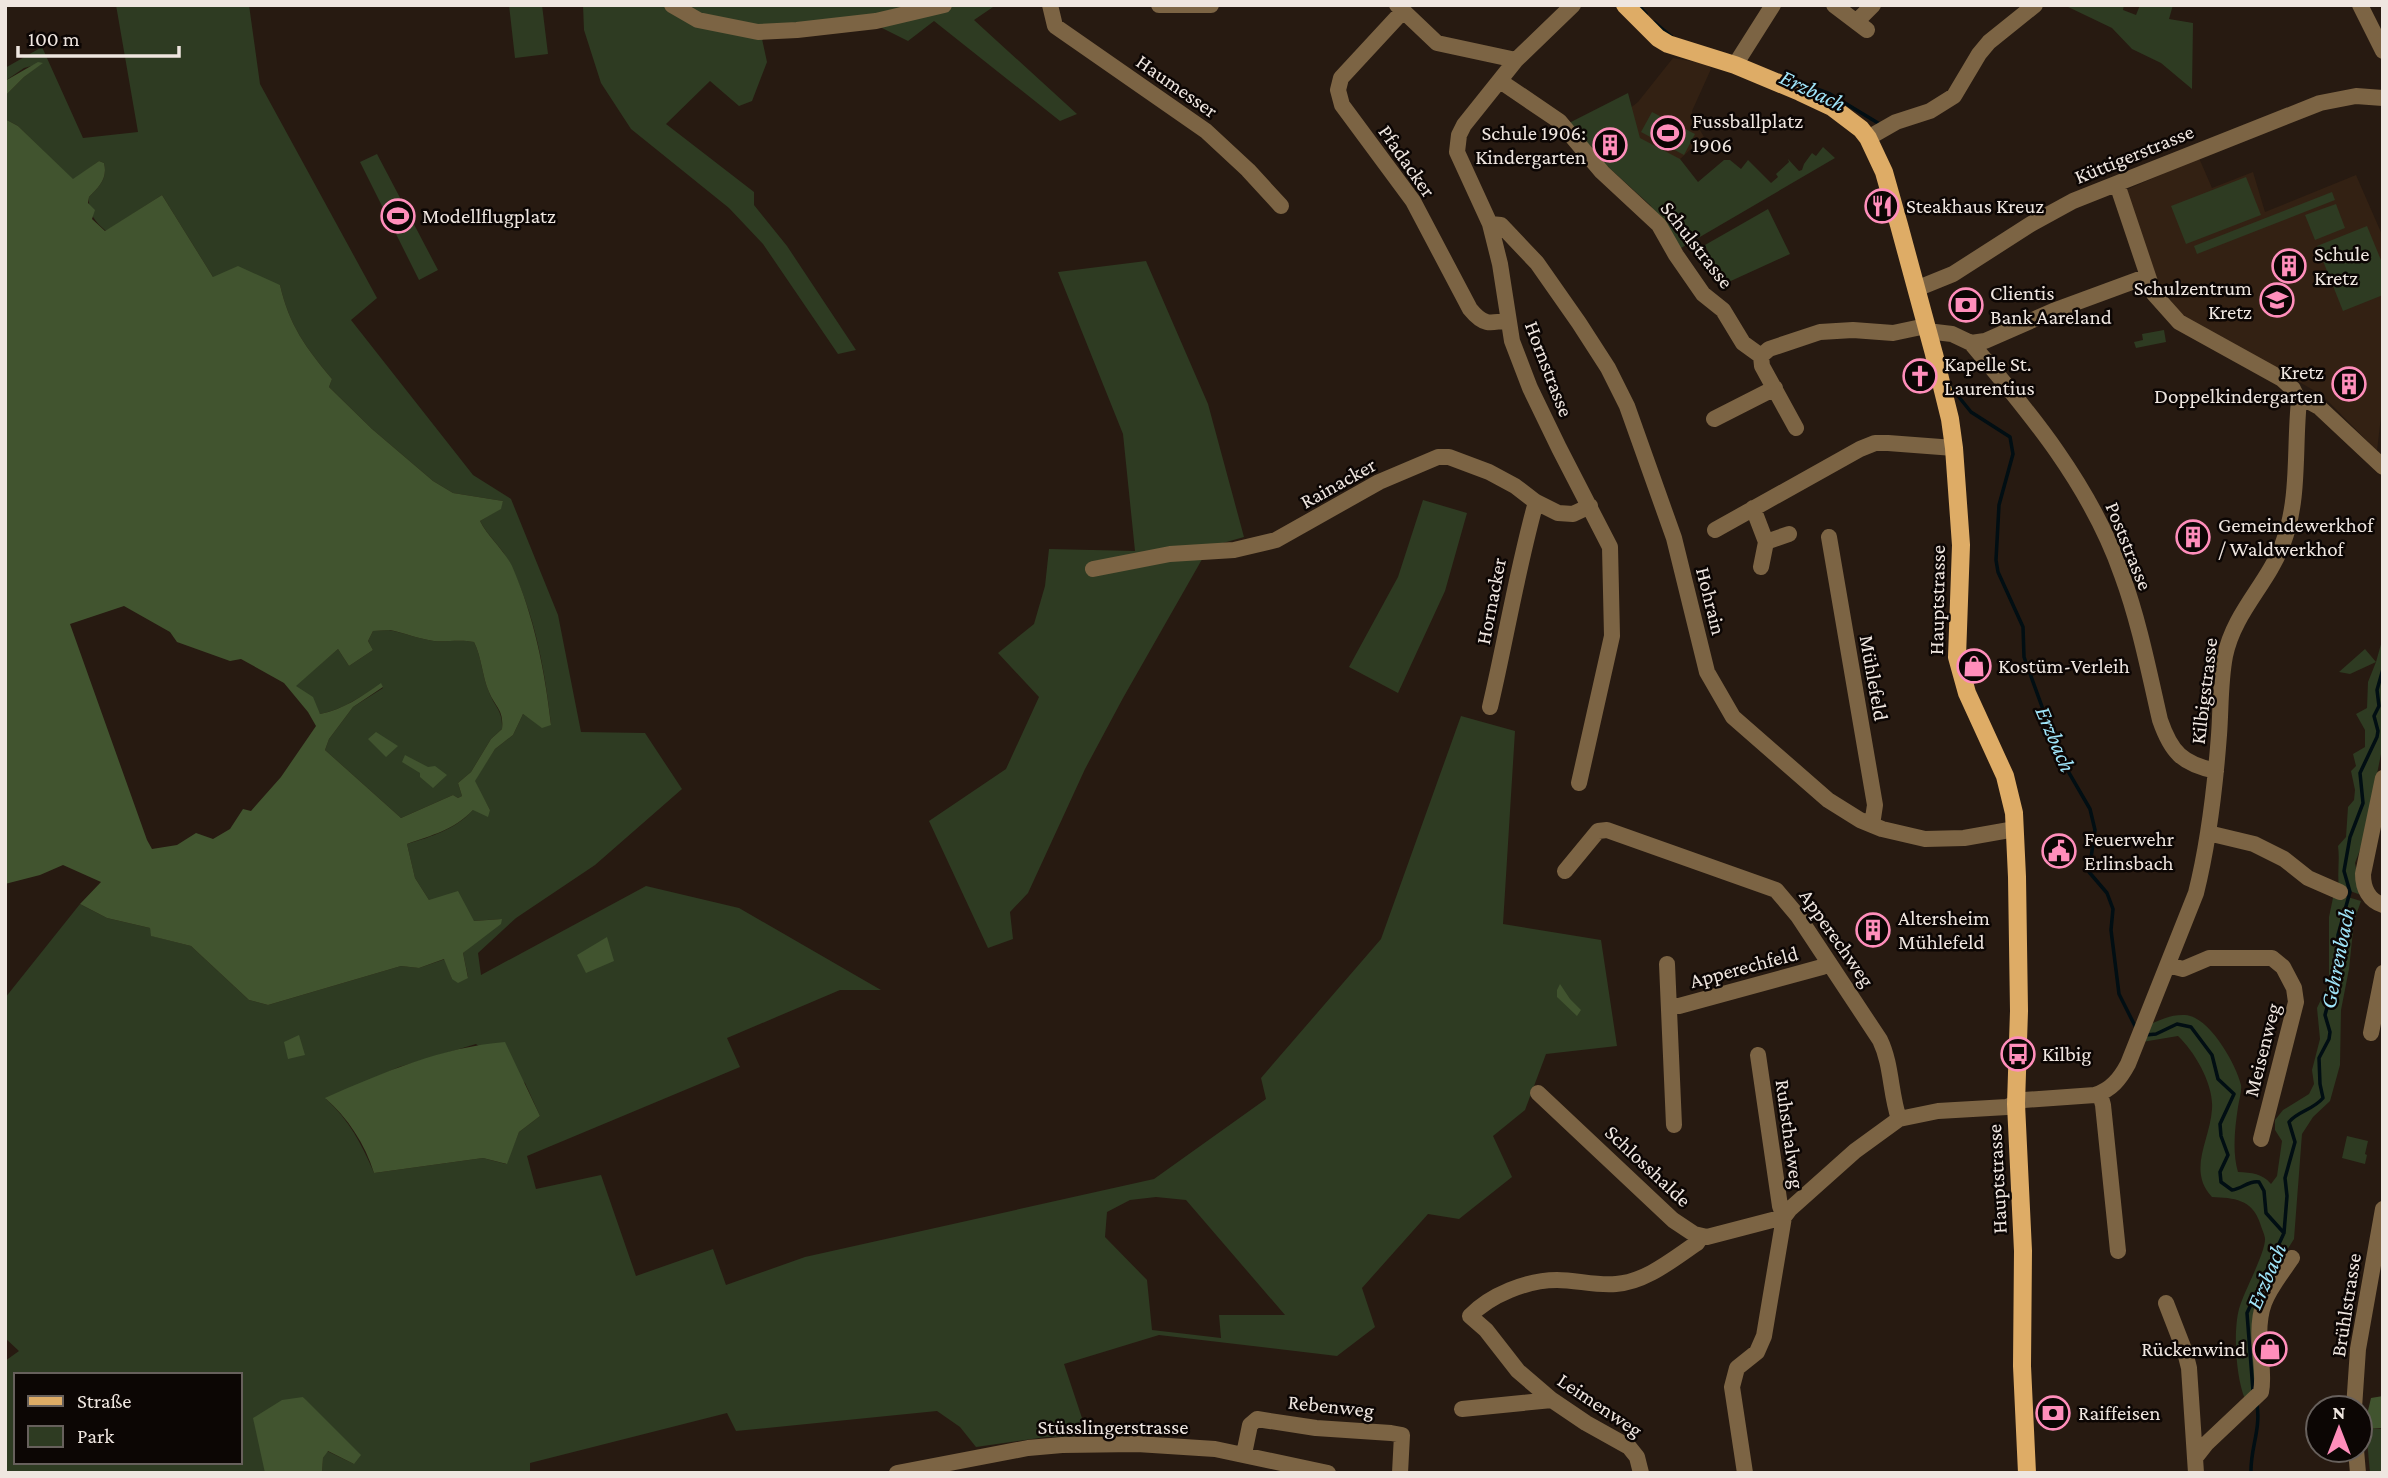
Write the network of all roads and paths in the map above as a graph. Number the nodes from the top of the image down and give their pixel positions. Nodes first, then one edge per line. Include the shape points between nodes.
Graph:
1 (672, 5) edge
2 (944, 5) edge
3 (1050, 5) edge
4 (1159, 5) edge
5 (1211, 5) edge
6 (1573, 5) edge
7 (1625, 5) edge
8 (1773, 5) edge
9 (1833, 5) edge
10 (1873, 5) edge
11 (2035, 5) edge
12 (2360, 5) edge
13 (1400, 8) edge
14 (2383, 51) edge
15 (1516, 60) junction
16 (1735, 65) junction
17 (1500, 81) junction
18 (2383, 98) edge
19 (1868, 138) junction
20 (2117, 184) junction
21 (1281, 206) dead end
22 (1490, 224) junction
23 (2148, 275) junction
24 (1916, 289) junction
25 (1508, 320) junction
26 (1927, 329) junction
27 (1971, 342) junction
28 (1761, 356) junction
29 (1775, 388) junction
30 (2299, 401) junction
31 (1714, 419) dead end
32 (1796, 428) dead end
33 (1954, 448) junction
34 (2383, 467) edge
35 (1536, 502) junction
36 (1590, 506) junction
37 (1753, 508) junction
38 (1715, 530) dead end
39 (1789, 534) dead end
40 (1829, 537) dead end
41 (1766, 542) junction
42 (1760, 567) dead end
43 (1093, 569) dead end
44 (1490, 707) dead end
45 (2216, 771) junction
46 (2383, 778) edge
47 (1579, 783) dead end
48 (1872, 825) junction
49 (2015, 829) junction
50 (2208, 833) junction
51 (1565, 871) dead end
52 (2340, 892) dead end
53 (2383, 905) edge
54 (1829, 963) junction
55 (1667, 964) dead end
56 (2168, 965) junction
57 (2383, 973) edge
58 (1669, 1006) junction
59 (2371, 1033) dead end
60 (1758, 1055) dead end
61 (1538, 1093) dead end
62 (2099, 1094) junction
63 (2016, 1104) junction
64 (1899, 1119) junction
65 (1674, 1125) dead end
66 (2261, 1139) dead end
67 (2383, 1209) edge
68 (1784, 1217) junction
69 (1701, 1237) junction
70 (2118, 1251) dead end
71 (2292, 1258) dead end
72 (2166, 1303) dead end
73 (2355, 1394) edge
74 (1552, 1400) junction
75 (1462, 1409) dead end
76 (1244, 1454) junction
77 (2196, 1466) edge
78 (897, 1473) edge
79 (1328, 1473) edge
80 (1400, 1473) edge
81 (1641, 1473) edge
82 (1745, 1473) edge
83 (2027, 1473) edge

1 - 2 street via 698,20 758,32 876,21
3 - 21 street, Haumesser via 1055,26 1206,131
4 - 5 street
6 - 15 street, Hornstrasse
7 - 16 main road, Hauptstrasse via 1668,44
8 - 16 street
9 - 10 street via 1862,26
11 - 19 street via 1989,42 1954,96
12 - 14 street
13 - 15 street via 1437,43
13 - 25 street, Pfadacker via 1341,78 1342,105 1413,201 1478,320
15 - 17 street, Hornstrasse
16 - 19 main road, Hauptstrasse via 1832,107
17 - 22 street, Hornstrasse via 1464,125 1457,152
17 - 28 street, Schulstrasse via 1559,121 1602,172 1659,225 1703,294 1723,310 1743,343
18 - 20 street, Küttigerstrasse via 2356,96 2320,103
19 - 24 main road, Hauptstrasse via 1884,172
20 - 23 street
20 - 24 street, Küttigerstrasse via 2053,211 1953,274
22 - 25 street, Hornstrasse
22 - 48 street, Hohrain via 1501,225 1537,263 1608,368 1627,407 1674,538 1707,671 1725,706 1828,800
23 - 27 street via 1985,341
23 - 30 street via 2154,294 2179,321 2282,379
24 - 26 main road, Hauptstrasse
25 - 36 street, Hornstrasse via 1530,388
26 - 27 street
26 - 28 street via 1820,332
26 - 33 main road, Hauptstrasse
27 - 45 street, Poststrasse via 2064,460 2103,531 2122,574 2168,743 2188,763
28 - 29 street
29 - 31 street
29 - 32 street
30 - 34 street via 2319,407
30 - 45 street, Kilbigstrasse via 2290,520 2282,547 2229,642
33 - 37 street via 1875,443
33 - 49 main road, Hauptstrasse via 1961,545 1957,657 2005,776
35 - 36 street, Rainacker via 1558,513 1573,514
35 - 43 street, Rainacker via 1489,472 1438,457 1379,482 1276,540
35 - 44 street, Hornacker
36 - 47 street, Hornstrasse via 1610,547 1612,636
37 - 38 street
37 - 41 street
39 - 41 street
40 - 48 street, Mühlefeld via 1875,805
41 - 42 street
45 - 50 street, Kilbigstrasse
46 - 53 street via 2363,881 2369,895
48 - 49 street, Hohrain via 1925,839
49 - 63 main road, Hauptstrasse
50 - 52 street via 2261,847 2308,878
50 - 56 street, Kilbigstrasse via 2196,892
51 - 54 street, Apperechweg via 1598,831 1607,830 1762,883 1786,901
54 - 58 street, Apperechfeld
54 - 64 street, Apperechweg via 1880,1040 1889,1061
55 - 58 street, Apperechfeld
56 - 62 street, Kilbigstrasse via 2128,1064 2115,1084
56 - 66 street, Meisenweg via 2183,968 2209,958 2267,958 2283,967 2296,1002
57 - 59 street
58 - 65 street, Apperechfeld
60 - 68 street, Ruhsthalweg
61 - 69 street, Schlosshalde via 1673,1220
62 - 63 street
62 - 70 street via 2104,1105
63 - 64 street
63 - 83 main road, Hauptstrasse
64 - 68 street via 1855,1151
67 - 73 street, Brühlstrasse via 2358,1349
68 - 69 street
68 - 82 street via 1765,1336 1761,1348 1737,1368 1733,1378
69 - 74 street, Leimenweg via 1633,1280 1616,1284 1530,1283 1469,1316 1518,1371
71 - 77 street via 2261,1308 2258,1328 2263,1382 2255,1398 2206,1444
72 - 77 street via 2187,1359
74 - 75 street
74 - 81 street, Leimenweg via 1629,1447
76 - 78 street, Stüsslingerstrasse via 1183,1446 1062,1445
76 - 79 street, Stüsslingerstrasse
76 - 80 street, Rebenweg via 1250,1425 1257,1419 1391,1433 1402,1435

